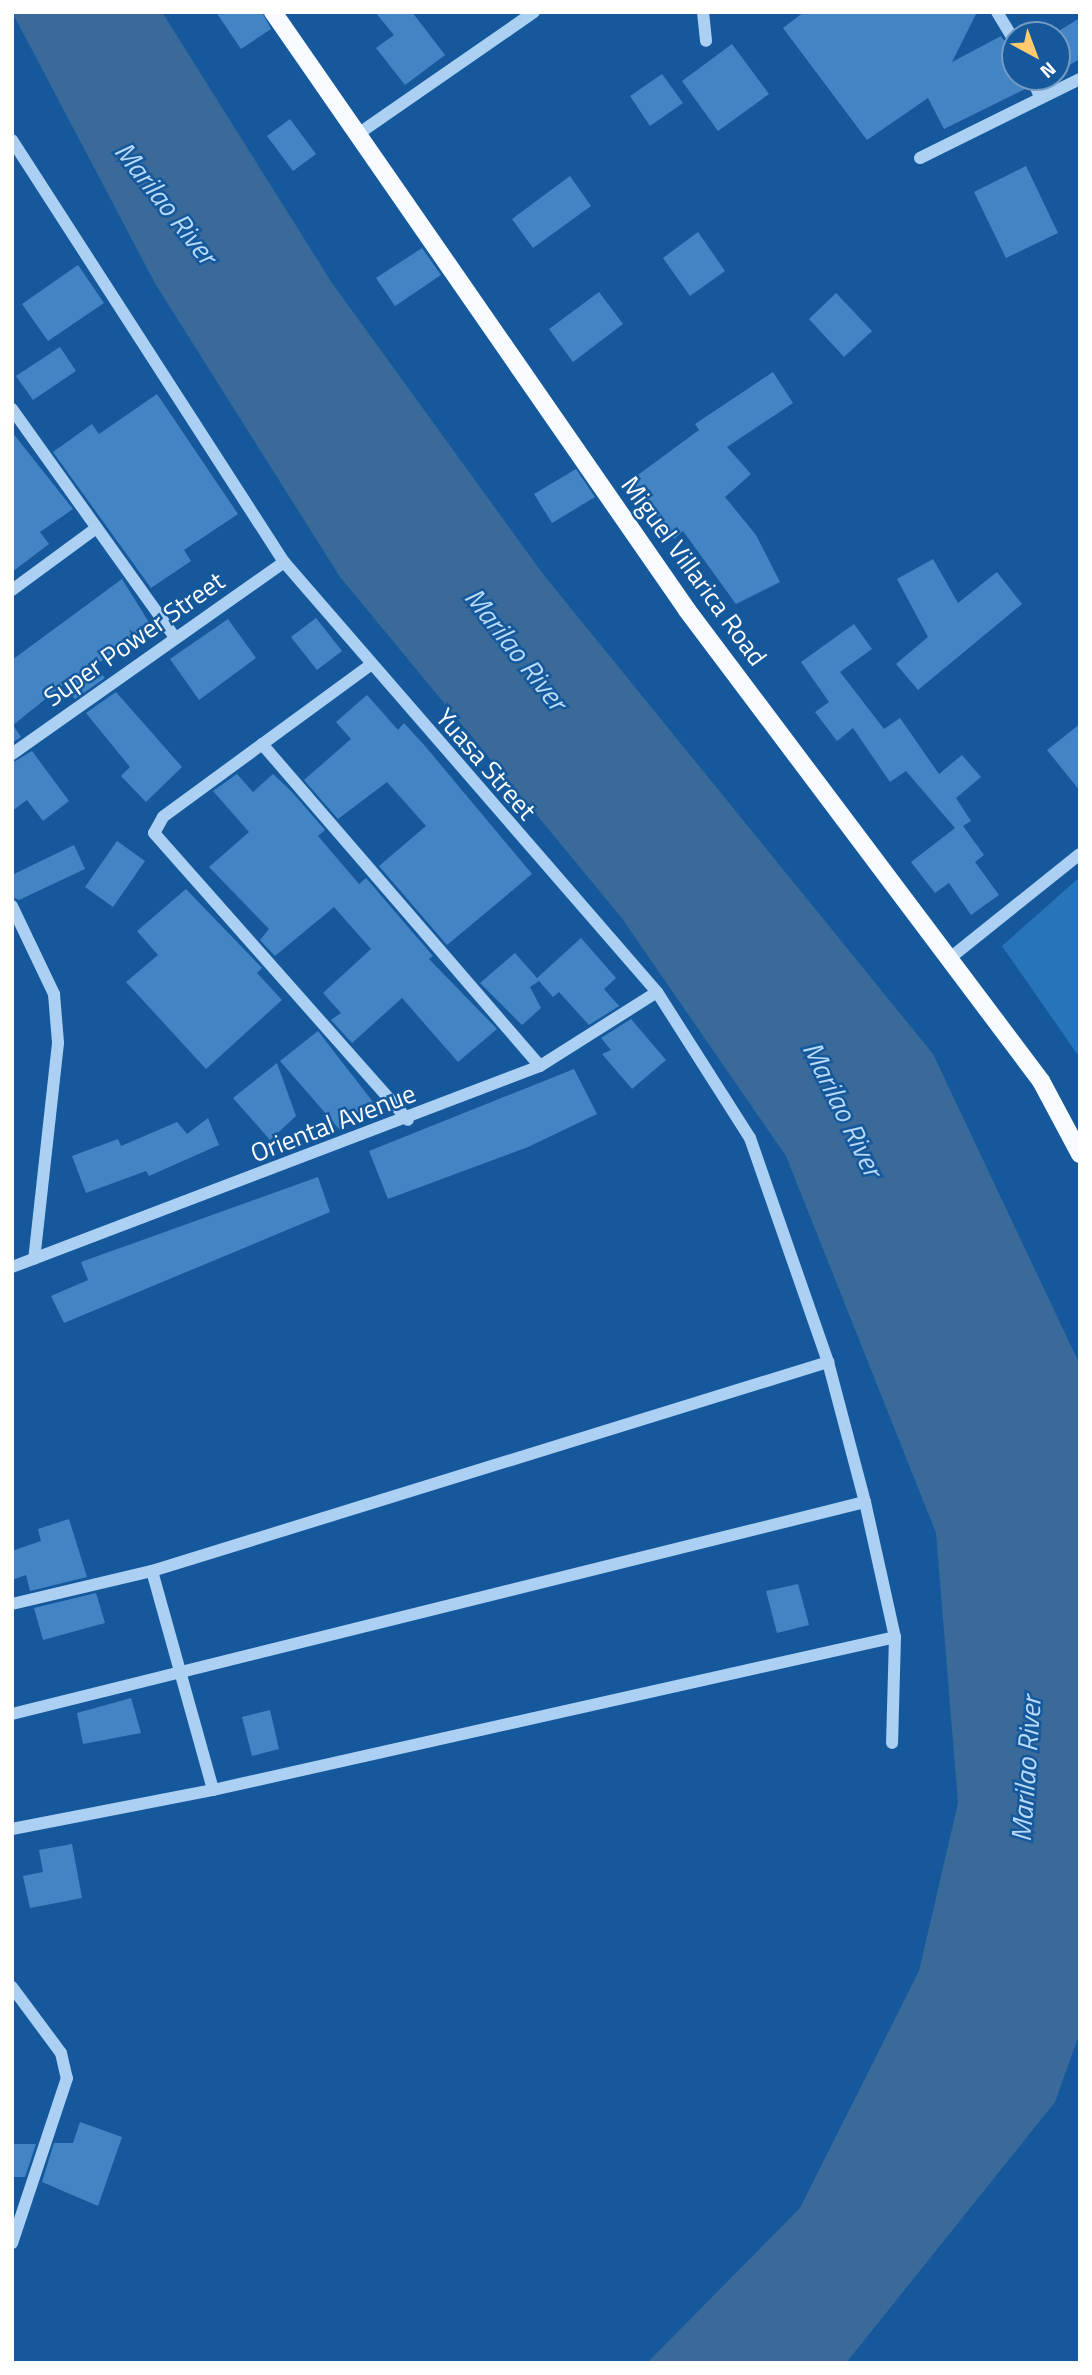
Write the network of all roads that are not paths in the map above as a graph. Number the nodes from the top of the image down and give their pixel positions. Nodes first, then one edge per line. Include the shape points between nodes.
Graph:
1 (273, 12) edge
2 (534, 12) edge
3 (703, 12) edge
4 (706, 41) dead end
5 (1080, 79) edge
6 (1038, 91) edge
7 (1041, 98) junction
8 (358, 134) junction
9 (12, 140) edge
10 (920, 158) dead end
11 (14, 416) edge
12 (95, 528) junction
13 (284, 562) junction
14 (12, 590) edge
15 (174, 636) junction
16 (369, 666) junction
17 (262, 744) junction
18 (12, 754) edge
19 (1080, 855) edge
20 (12, 906) edge
21 (950, 958) junction
22 (657, 992) junction
23 (540, 1066) junction
24 (408, 1119) junction
25 (1080, 1154) edge
26 (34, 1259) junction
27 (12, 1268) edge
28 (828, 1362) junction
29 (865, 1502) junction
30 (152, 1571) junction
31 (12, 1604) edge
32 (895, 1637) junction
33 (180, 1676) junction
34 (12, 1714) edge
35 (892, 1743) dead end
36 (213, 1790) junction
37 (12, 1829) edge
38 (12, 1987) edge
39 (12, 2243) edge

1 - 8 main road, Miguel Villarica Road
2 - 8 street
3 - 4 street
5 - 7 street
6 - 7 street
7 - 10 street
8 - 21 main road, Miguel Villarica Road via 687,610
9 - 13 street, Yuasa Street
11 - 12 street
12 - 14 street
12 - 15 street
13 - 15 street, Super Power Street
13 - 16 street, Yuasa Street
15 - 18 street, Super Power Street
16 - 17 street
16 - 22 street, Yuasa Street
17 - 23 street
17 - 24 street via 154,824 154,833
19 - 21 street
20 - 26 street via 54,994 58,1043
21 - 25 main road, Miguel Villarica Road via 1041,1081
22 - 23 street, Oriental Avenue
22 - 28 street, Yuasa Street via 750,1138
23 - 24 street, Oriental Avenue
24 - 26 street, Oriental Avenue
26 - 27 street, Oriental Avenue
28 - 29 street, Yuasa Street
28 - 30 street
29 - 32 street, Yuasa Street
29 - 33 street
30 - 31 street
30 - 33 street
32 - 35 street, Yuasa Street
32 - 36 street
33 - 34 street
33 - 36 street
36 - 37 street
38 - 39 street via 61,2053 67,2078

